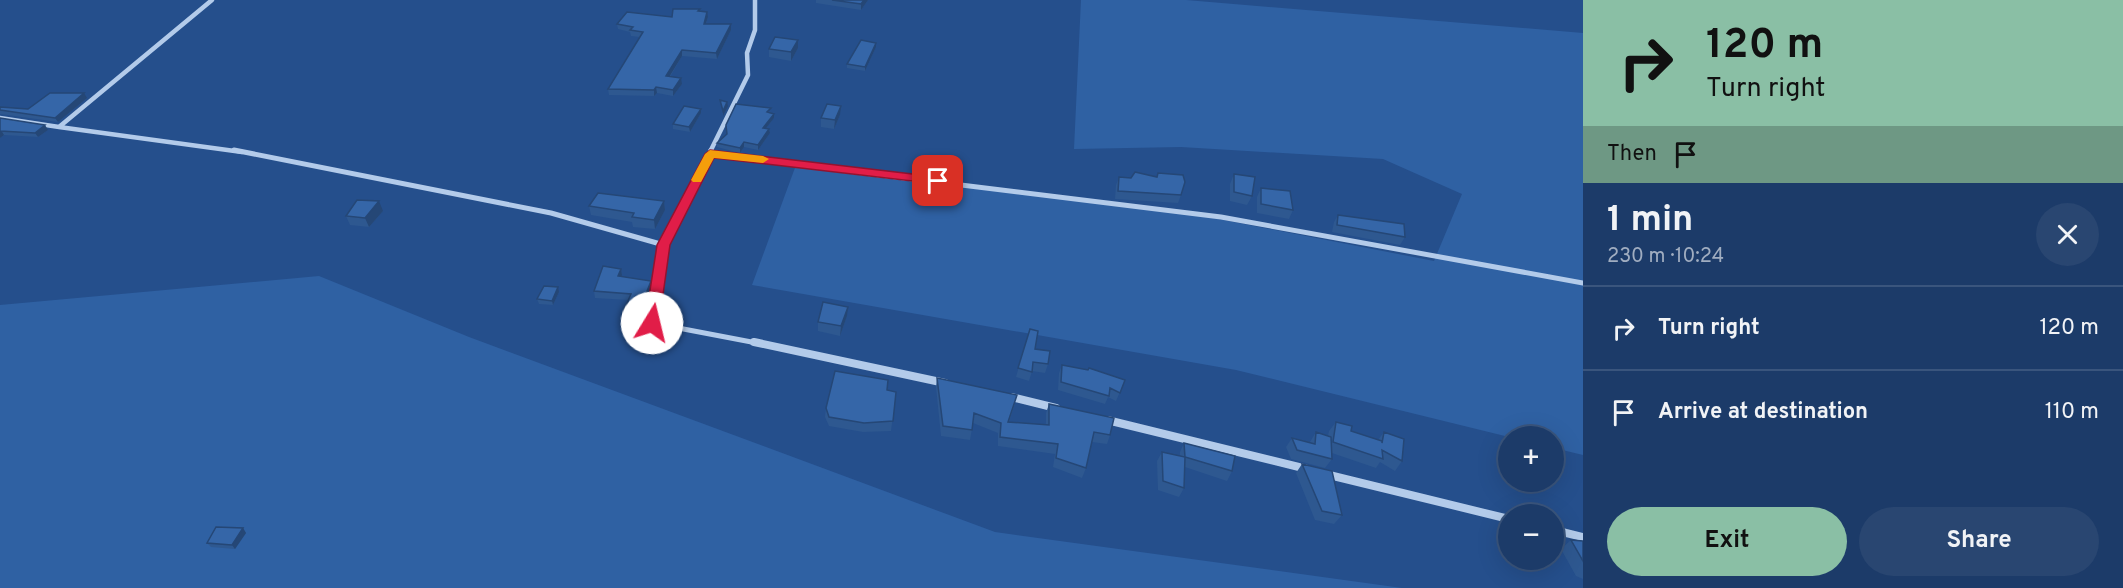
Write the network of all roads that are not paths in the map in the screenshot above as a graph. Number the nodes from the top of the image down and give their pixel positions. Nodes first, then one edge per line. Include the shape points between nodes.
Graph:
1 (212, 0) edge
2 (755, 0) edge
3 (0, 118) edge
4 (59, 127) junction
5 (710, 154) junction
6 (664, 245) junction
7 (1583, 283) edge
8 (952, 384) edge
9 (999, 394) edge
10 (1068, 411) edge
11 (1103, 419) edge
12 (1498, 516) edge
13 (1564, 532) edge
14 (1583, 537) edge

1 - 4 street
2 - 5 street via 755,30 747,53 748,75
3 - 4 street
4 - 6 street via 229,149 551,213
5 - 6 street
5 - 7 street via 1221,217
6 - 8 street via 652,323
9 - 10 street
11 - 12 street
13 - 14 street

